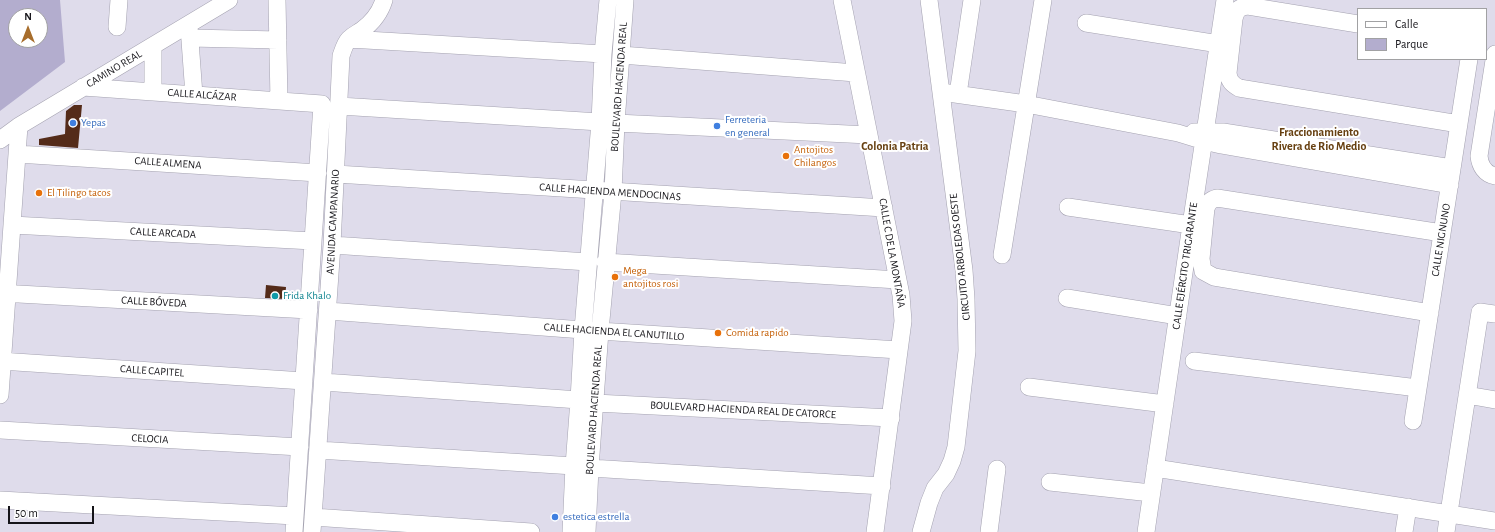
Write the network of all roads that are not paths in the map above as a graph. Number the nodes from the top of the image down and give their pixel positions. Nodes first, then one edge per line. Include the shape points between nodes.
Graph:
1 (119, 0) edge
2 (229, 0) edge
3 (277, 0) edge
4 (384, 0) edge
5 (608, 0) edge
6 (625, 0) edge
7 (842, 0) edge
8 (929, 0) edge
9 (972, 0) edge
10 (1043, 0) edge
11 (1225, 0) edge
12 (1086, 24) dead end
13 (1357, 24) edge
14 (117, 28) dead end
15 (189, 31) junction
16 (349, 39) junction
17 (278, 40) junction
18 (1219, 44) junction
19 (153, 46) junction
20 (603, 54) junction
21 (1495, 54) edge
22 (621, 55) junction
23 (1469, 60) edge
24 (856, 73) junction
25 (83, 87) junction
26 (153, 92) junction
27 (941, 92) junction
28 (958, 94) junction
29 (194, 95) junction
30 (279, 101) junction
31 (322, 104) joint
32 (1026, 104) junction
33 (339, 106) junction
34 (608, 123) junction
35 (1459, 124) junction
36 (19, 126) junction
37 (869, 135) junction
38 (1204, 136) junction
39 (0, 140) edge
40 (17, 154) junction
41 (318, 172) junction
42 (336, 174) junction
43 (1451, 176) junction
44 (1495, 176) edge
45 (595, 191) junction
46 (613, 192) junction
47 (1068, 207) dead end
48 (884, 208) junction
49 (12, 225) junction
50 (1191, 226) junction
51 (1442, 234) junction
52 (313, 241) junction
53 (332, 245) junction
54 (1002, 255) dead end
55 (588, 262) junction
56 (605, 262) junction
57 (898, 280) junction
58 (3, 293) edge
59 (1067, 298) dead end
60 (308, 310) junction
61 (328, 311) junction
62 (1430, 313) junction
63 (1495, 314) edge
64 (1178, 316) junction
65 (583, 330) junction
66 (600, 331) junction
67 (899, 350) junction
68 (1, 361) edge
69 (1194, 361) dead end
70 (304, 381) junction
71 (323, 382) junction
72 (1029, 387) dead end
73 (1418, 388) junction
74 (0, 395) edge
75 (1467, 395) junction
76 (1495, 400) edge
77 (587, 401) junction
78 (1165, 404) junction
79 (891, 418) junction
80 (1413, 421) dead end
81 (0, 430) edge
82 (300, 447) junction
83 (318, 450) junction
84 (582, 467) junction
85 (1155, 468) junction
86 (997, 469) dead end
87 (1050, 482) dead end
88 (882, 486) junction
89 (1151, 493) junction
90 (0, 500) edge
91 (1408, 507) junction
92 (1448, 514) junction
93 (1495, 521) edge
94 (295, 524) edge
95 (313, 524) edge
96 (531, 532) edge
97 (571, 532) edge
98 (587, 532) edge
99 (875, 532) edge
100 (921, 532) edge
101 (989, 532) edge
102 (1146, 532) edge
103 (1404, 532) edge
104 (1446, 532) edge

1 - 14 street
2 - 15 street, CAMINO REAL
3 - 17 street
4 - 16 street via 374,20
5 - 20 street, BOULEVARD HACIENDA REAL
6 - 22 street, BOULEVARD HACIENDA REAL
7 - 24 street, CALLE C DE LA MONTAÑA
8 - 27 street, CIRCUITO ARBOLEDAS OESTE
9 - 28 street
10 - 32 street
11 - 18 street, CALLE EJÉRCITO TRIGARANTE
12 - 18 street
13 - 35 street via 1248,6 1239,8 1234,19 1229,79 1239,88
15 - 17 street
15 - 19 street, CAMINO REAL
15 - 29 street
16 - 20 street
16 - 33 street, AVENIDA CAMPANARIO via 341,56
17 - 30 street
18 - 38 street, CALLE EJÉRCITO TRIGARANTE
19 - 25 street, CAMINO REAL
19 - 26 street
20 - 34 street, BOULEVARD HACIENDA REAL
21 - 44 street via 1479,156 1482,167 1488,174
22 - 24 street
22 - 34 street, BOULEVARD HACIENDA REAL
23 - 35 street, CALLE NIGNUNO
24 - 37 street, CALLE C DE LA MONTAÑA
25 - 26 street, CALLE ALCÁZAR
25 - 36 street, CAMINO REAL
26 - 29 street, CALLE ALCÁZAR
27 - 28 street
27 - 100 street, CIRCUITO ARBOLEDAS OESTE via 964,270 967,351 956,447 946,474 935,488
28 - 32 street
29 - 30 street, CALLE ALCÁZAR
30 - 31 street, CALLE ALCÁZAR
31 - 41 street, AVENIDA CAMPANARIO
32 - 38 street
32 - 54 street
33 - 34 street
33 - 42 street, AVENIDA CAMPANARIO
34 - 37 street
34 - 45 street, BOULEVARD HACIENDA REAL
34 - 46 street, BOULEVARD HACIENDA REAL
35 - 43 street, CALLE NIGNUNO
36 - 39 street, CAMINO REAL
36 - 40 street
37 - 48 street, CALLE C DE LA MONTAÑA
38 - 43 street
38 - 50 street, CALLE EJÉRCITO TRIGARANTE
40 - 41 street, CALLE ALMENA
40 - 49 street
41 - 52 street, AVENIDA CAMPANARIO
42 - 45 street, CALLE HACIENDA MENDOCINAS
42 - 53 street, AVENIDA CAMPANARIO
43 - 51 street, CALLE NIGNUNO
45 - 46 street, CALLE HACIENDA MENDOCINAS
45 - 55 street, BOULEVARD HACIENDA REAL
46 - 48 street, CALLE HACIENDA MENDOCINAS
46 - 56 street, BOULEVARD HACIENDA REAL
47 - 50 street
48 - 57 street, CALLE C DE LA MONTAÑA
49 - 52 street, CALLE ARCADA
49 - 58 street
50 - 64 street, CALLE EJÉRCITO TRIGARANTE
51 - 62 street, CALLE NIGNUNO
51 - 62 street via 1217,198 1208,202 1206,208 1201,259 1203,271 1209,275
52 - 60 street, AVENIDA CAMPANARIO
53 - 55 street
53 - 61 street, AVENIDA CAMPANARIO
55 - 65 street, BOULEVARD HACIENDA REAL
56 - 57 street
56 - 66 street, BOULEVARD HACIENDA REAL
57 - 67 street, CALLE C DE LA MONTAÑA via 903,321
58 - 60 street, CALLE BÓVEDA
58 - 68 street
59 - 64 street
60 - 70 street, AVENIDA CAMPANARIO
61 - 65 street, CALLE HACIENDA EL CANUTILLO
61 - 71 street, AVENIDA CAMPANARIO
62 - 73 street, CALLE NIGNUNO
63 - 75 street via 1480,312
64 - 78 street, CALLE EJÉRCITO TRIGARANTE
65 - 66 street, CALLE HACIENDA EL CANUTILLO
65 - 77 street, BOULEVARD HACIENDA REAL
66 - 67 street, CALLE HACIENDA EL CANUTILLO
66 - 77 street, BOULEVARD HACIENDA REAL
67 - 79 street, CALLE C DE LA MONTAÑA
68 - 70 street, CALLE CAPITEL
68 - 74 street
69 - 73 street
70 - 82 street, AVENIDA CAMPANARIO
71 - 77 street, BOULEVARD HACIENDA REAL DE CATORCE
71 - 83 street, AVENIDA CAMPANARIO
72 - 78 street
73 - 80 street, CALLE NIGNUNO
75 - 76 street
75 - 92 street
77 - 79 street, BOULEVARD HACIENDA REAL DE CATORCE
77 - 84 street, BOULEVARD HACIENDA REAL
78 - 85 street, CALLE EJÉRCITO TRIGARANTE
79 - 88 street, CALLE C DE LA MONTAÑA
81 - 82 street, CELOCIA
82 - 94 street, AVENIDA CAMPANARIO
83 - 84 street
83 - 95 street, AVENIDA CAMPANARIO
84 - 88 street
84 - 97 street, BOULEVARD HACIENDA REAL
84 - 98 street, BOULEVARD HACIENDA REAL
85 - 89 street, CALLE EJÉRCITO TRIGARANTE
85 - 91 street
86 - 101 street
87 - 89 street
88 - 99 street, CALLE C DE LA MONTAÑA
89 - 102 street, CALLE EJÉRCITO TRIGARANTE
90 - 94 street
91 - 92 street
91 - 103 street
92 - 93 street
92 - 104 street
95 - 96 street

